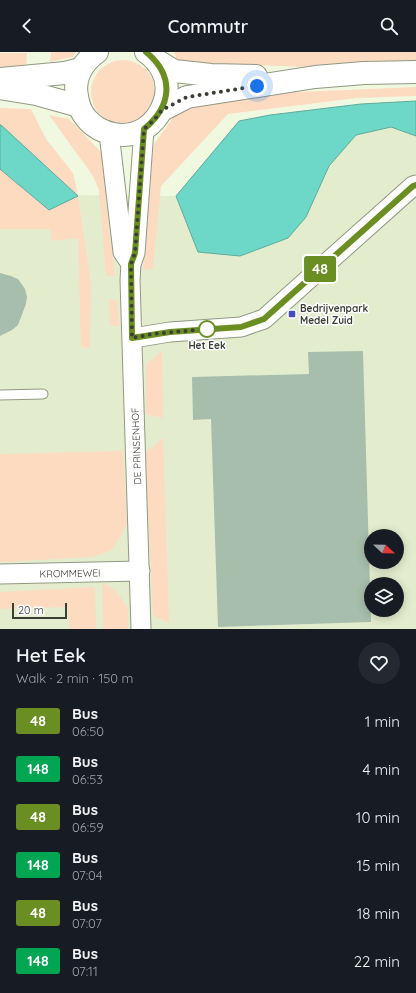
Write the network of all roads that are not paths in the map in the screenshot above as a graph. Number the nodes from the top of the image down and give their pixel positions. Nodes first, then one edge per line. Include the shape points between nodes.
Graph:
1 (97, 52) edge
2 (151, 56) edge
3 (81, 69) junction
4 (416, 72) edge
5 (315, 77) junction
6 (0, 79) edge
7 (0, 88) edge
8 (79, 106) junction
9 (162, 110) junction
10 (144, 129) junction
11 (109, 133) junction
12 (416, 185) edge
13 (131, 264) junction
14 (132, 338) junction
15 (43, 394) dead end
16 (0, 395) edge
17 (140, 571) junction
18 (0, 574) edge
19 (141, 629) edge

1 - 3 street
2 - 5 street via 174,71 189,73
2 - 9 street via 163,71 166,84
3 - 6 street
3 - 8 street via 76,81
4 - 5 street
5 - 9 street via 187,97
7 - 8 street via 36,94
8 - 11 street via 91,123
9 - 10 street
10 - 11 street via 120,135
10 - 13 street, DE PRINSENHOF via 135,253
11 - 13 street, DE PRINSENHOF via 123,252
12 - 14 street via 264,319 241,327 170,332
13 - 14 street, DE PRINSENHOF
14 - 17 street, DE PRINSENHOF
15 - 16 lane
17 - 18 street, KROMMEWEI
17 - 19 street, DE PRINSENHOF

